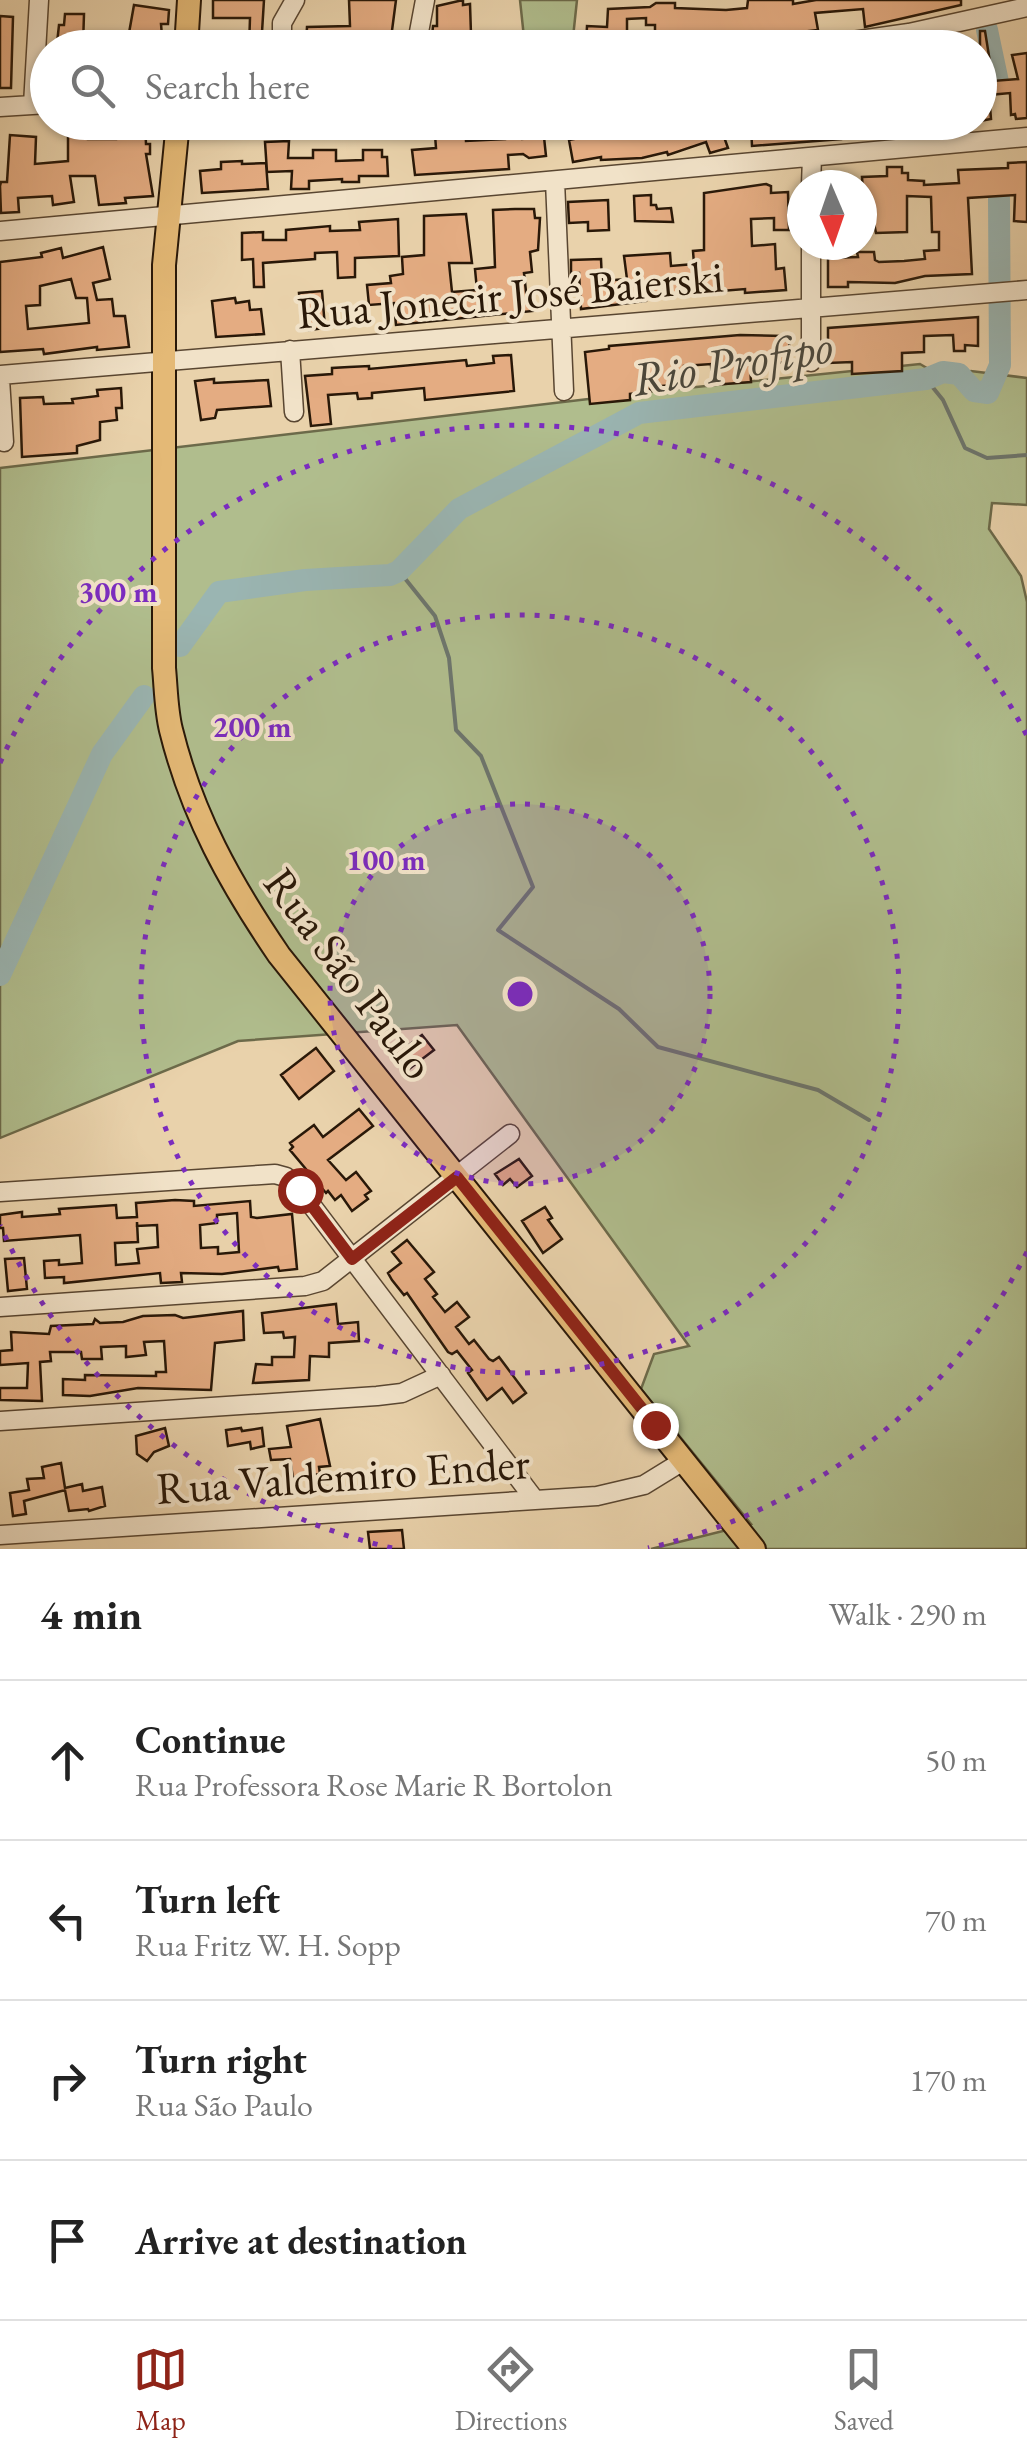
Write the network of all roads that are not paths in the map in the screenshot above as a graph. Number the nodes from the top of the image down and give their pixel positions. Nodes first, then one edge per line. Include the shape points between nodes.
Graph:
1 (39, 0) edge
2 (189, 0) edge
3 (294, 0) edge
4 (425, 0) edge
5 (1027, 8) edge
6 (979, 9) edge
7 (39, 30) edge
8 (187, 30) edge
9 (282, 30) edge
10 (419, 30) edge
11 (918, 30) edge
12 (30, 106) edge
13 (0, 107) edge
14 (1027, 138) edge
15 (176, 140) edge
16 (812, 158) junction
17 (812, 170) edge
18 (555, 182) junction
19 (167, 215) junction
20 (0, 231) edge
21 (811, 260) edge
22 (1024, 290) edge
23 (811, 307) junction
24 (561, 328) junction
25 (290, 350) junction
26 (165, 359) junction
27 (811, 362) dead end
28 (0, 377) edge
29 (564, 390) dead end
30 (294, 412) dead end
31 (4, 442) dead end
32 (510, 1134) dead end
33 (457, 1177) junction
34 (0, 1192) edge
35 (352, 1259) junction
36 (0, 1307) edge
37 (440, 1375) junction
38 (0, 1420) edge
39 (683, 1461) junction
40 (535, 1500) junction
41 (0, 1535) edge
42 (754, 1549) edge

1 - 7 street
2 - 8 main road
3 - 9 street
4 - 10 street
5 - 6 street
6 - 11 street
12 - 13 street
14 - 16 street
15 - 19 main road, Rua São Paulo
16 - 17 street
16 - 18 street
18 - 19 street
18 - 24 street
19 - 20 street
19 - 26 main road, Rua São Paulo
21 - 23 street
22 - 23 street, Rua Jonecir José Baierski
23 - 24 street, Rua Jonecir José Baierski
23 - 27 street
24 - 25 street, Rua Jonecir José Baierski
24 - 29 street
25 - 26 street, Rua Jonecir José Baierski
25 - 30 street
26 - 28 street, Rua Jonecir José Baierski
26 - 33 main road, Rua São Paulo via 164,668 170,726 187,784 235,891
28 - 31 street
32 - 33 street
33 - 35 street
33 - 39 main road, Rua São Paulo
34 - 35 street via 275,1174 294,1182
35 - 36 street via 306,1286
35 - 37 street
37 - 38 street via 377,1396
37 - 40 street
39 - 40 street, Rua Valdemiro Ender via 623,1492
39 - 42 main road, Rua São Paulo
40 - 41 street, Rua Valdemiro Ender

